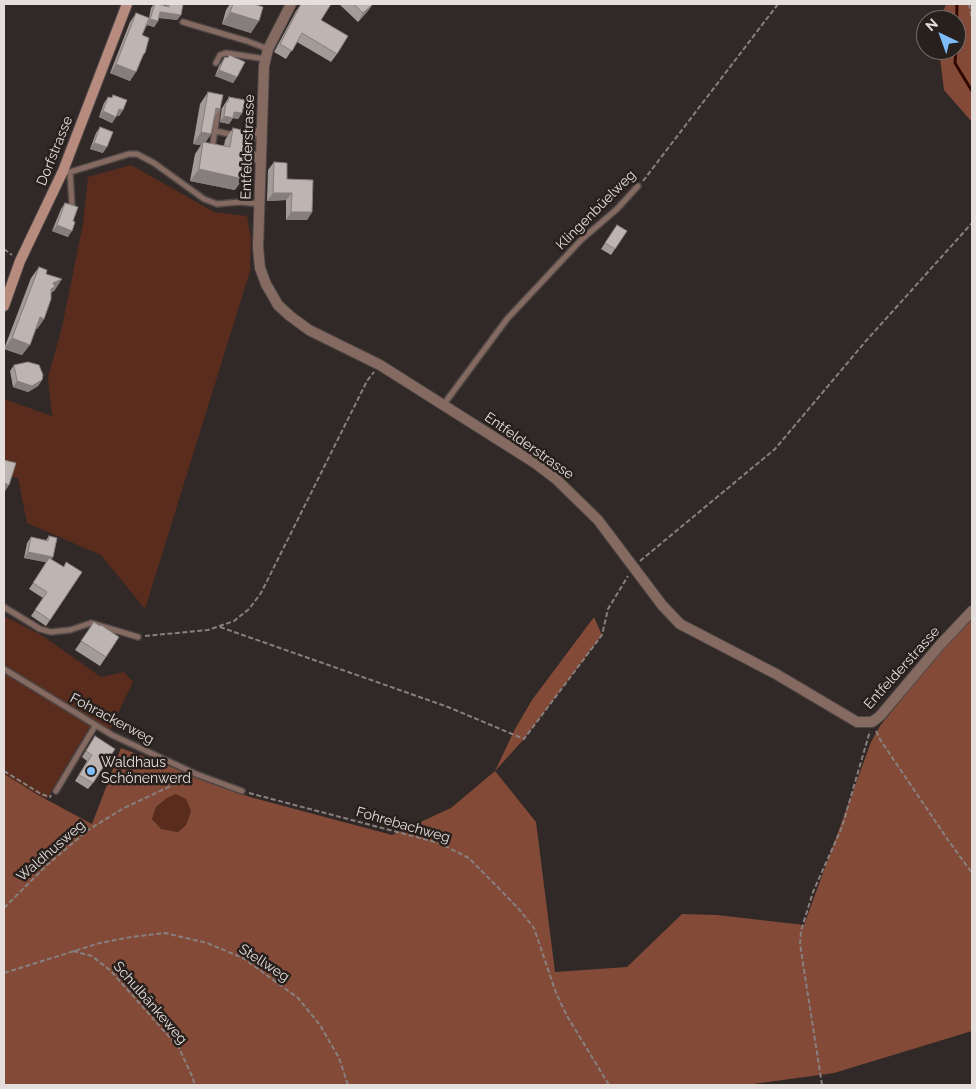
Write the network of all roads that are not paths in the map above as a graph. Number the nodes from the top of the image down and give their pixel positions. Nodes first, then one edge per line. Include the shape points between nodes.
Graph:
1 (127, 4) edge
2 (291, 4) edge
3 (183, 22) dead end
4 (266, 54) junction
5 (216, 63) dead end
6 (218, 110) edge
7 (262, 125) junction
8 (215, 131) junction
9 (253, 138) junction
10 (212, 150) edge
11 (262, 169) junction
12 (67, 171) junction
13 (638, 186) road end
14 (260, 204) junction
15 (72, 205) edge
16 (4, 306) edge
17 (444, 404) junction
18 (4, 607) edge
19 (972, 611) edge
20 (138, 637) road end
21 (4, 669) edge
22 (94, 726) junction
23 (56, 791) road end
24 (242, 792) road end

1 - 12 street, Dorfstrasse
2 - 4 street, Entfelderstrasse
3 - 4 lane via 248,41
4 - 5 lane via 226,52
4 - 7 street, Entfelderstrasse
6 - 8 lane
7 - 9 lane
7 - 11 street, Entfelderstrasse
8 - 9 lane
8 - 10 lane
9 - 11 lane via 251,149
11 - 14 street, Entfelderstrasse
12 - 14 lane via 137,154 204,199 217,204
12 - 15 lane
12 - 16 street, Dorfstrasse via 20,261
13 - 17 lane, Klingenbüelweg via 581,240 507,319
14 - 17 street, Entfelderstrasse via 260,268 278,305 309,330 380,365
17 - 19 street, Entfelderstrasse via 556,479 598,520 680,624 776,674 857,722 872,722 880,716
18 - 20 lane via 40,629 51,632 91,623
21 - 22 lane, Fohrackerweg
22 - 23 lane
22 - 24 lane, Fohrackerweg

